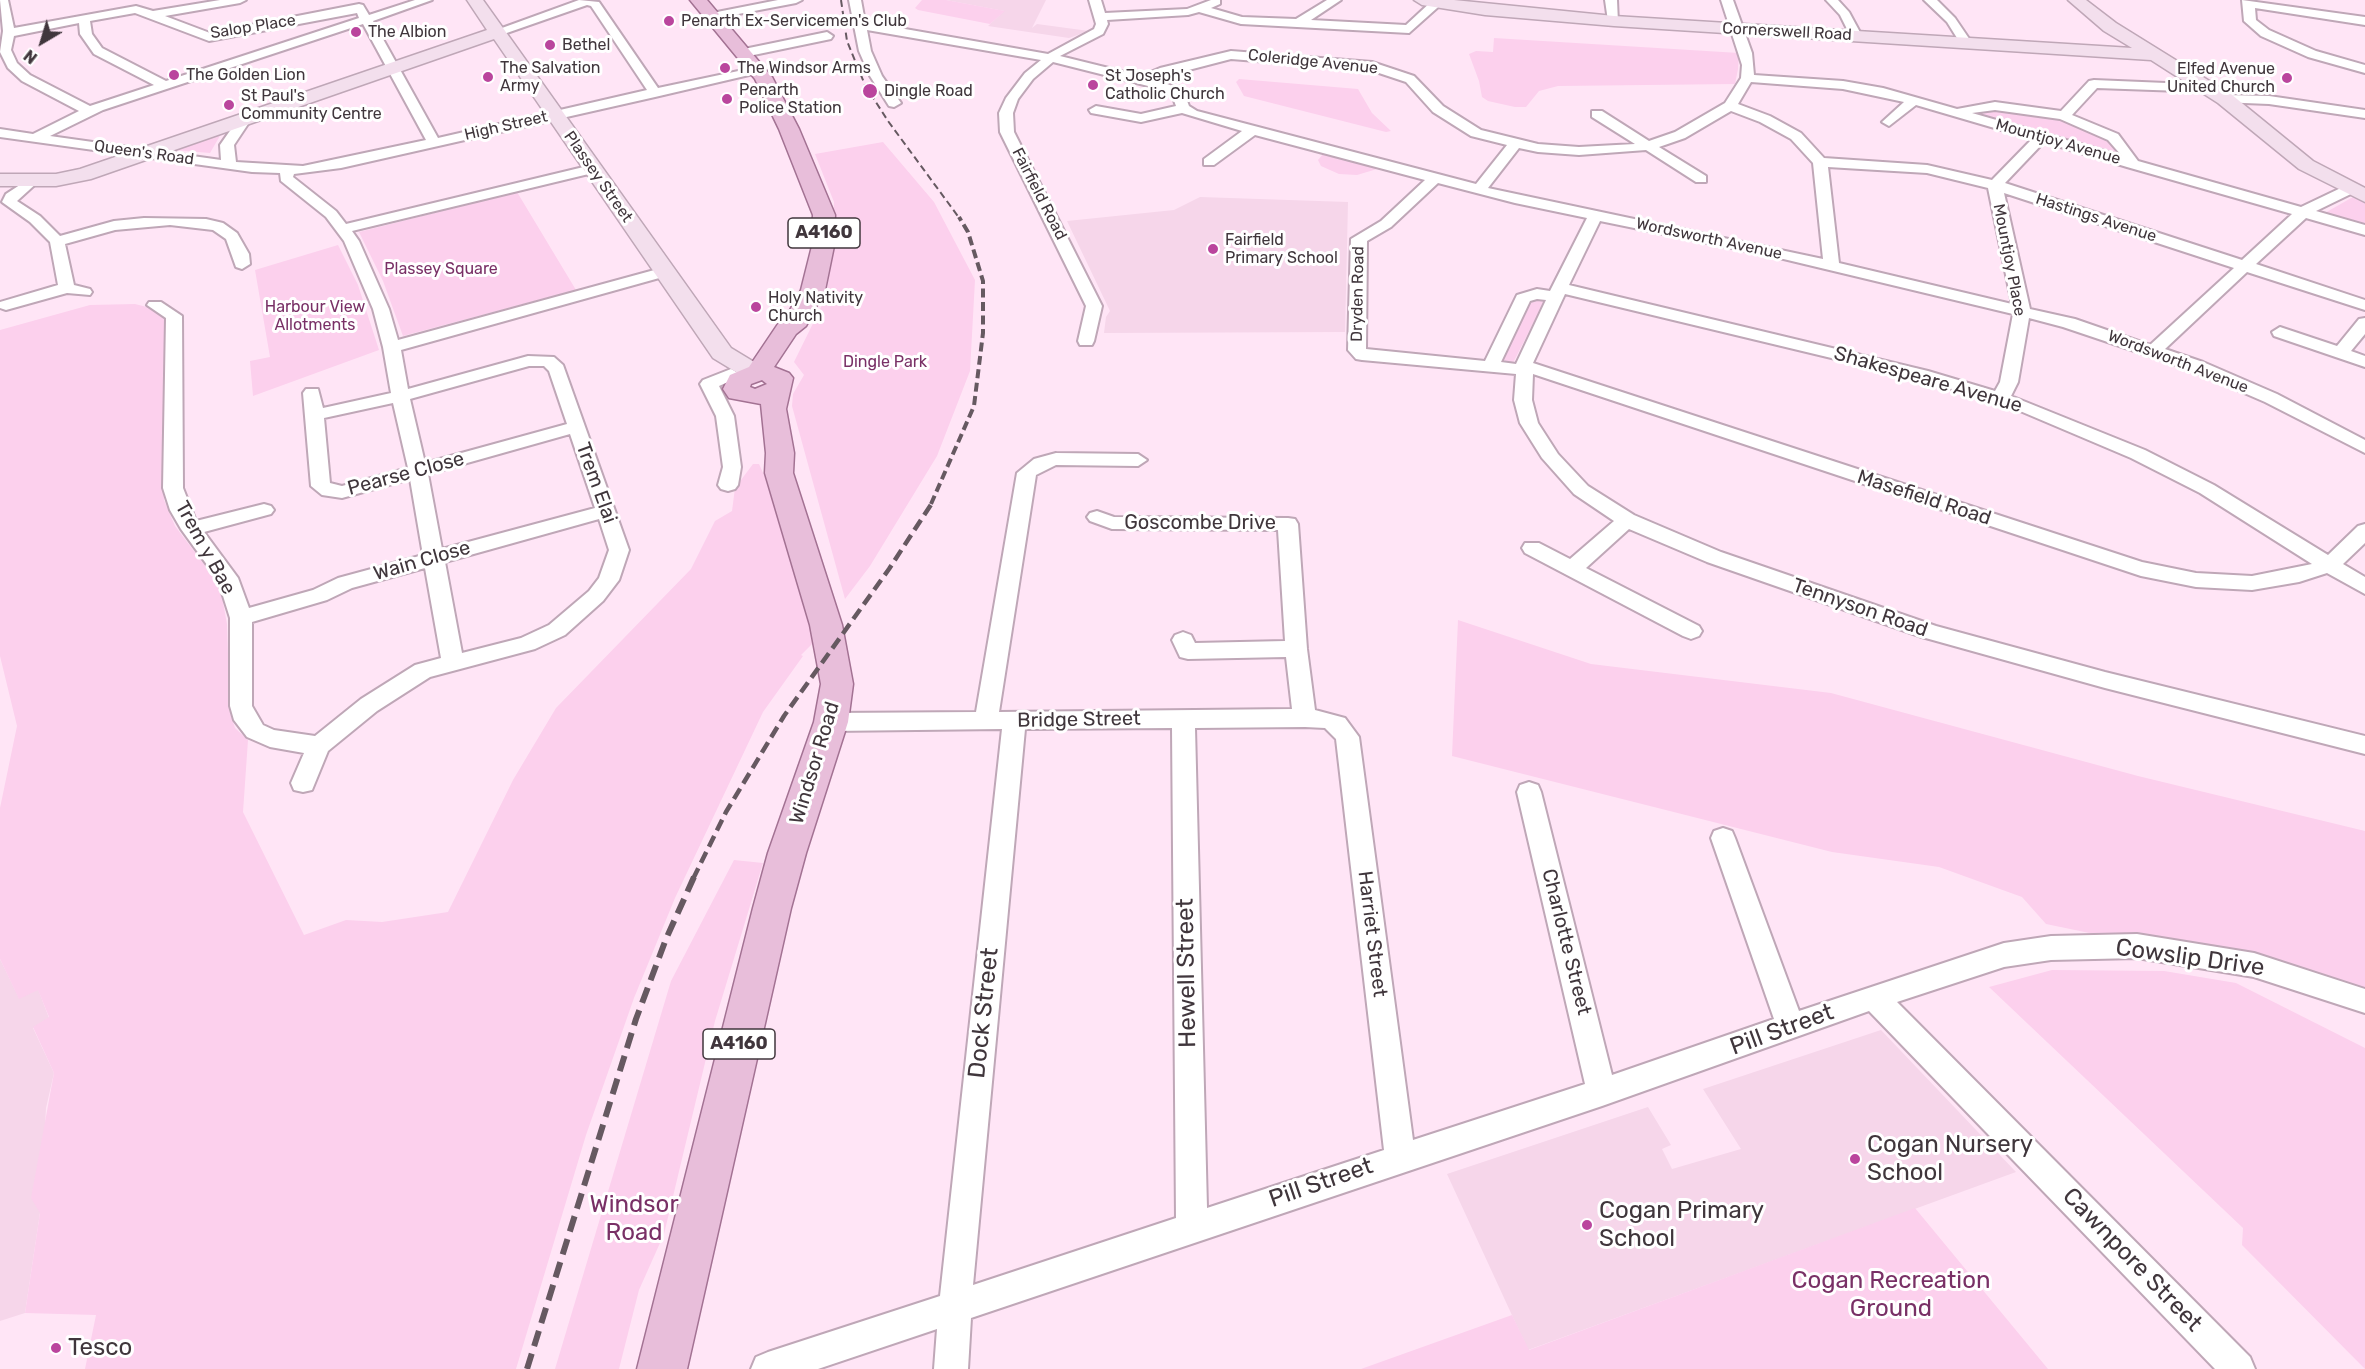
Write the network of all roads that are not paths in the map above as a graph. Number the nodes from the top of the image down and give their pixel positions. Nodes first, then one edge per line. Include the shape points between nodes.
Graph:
1 (2, 0) edge
2 (240, 0) edge
3 (426, 0) edge
4 (475, 0) edge
5 (588, 0) edge
6 (698, 0) edge
7 (796, 0) edge
8 (855, 0) edge
9 (1095, 0) edge
10 (1220, 0) edge
11 (1335, 0) edge
12 (1611, 0) edge
13 (1727, 0) edge
14 (1832, 0) edge
15 (1929, 0) edge
16 (2076, 0) edge
17 (1433, 1) edge
18 (2248, 2) edge
19 (1202, 9) junction
20 (361, 10) edge
21 (150, 15) junction
22 (712, 16) junction
23 (1100, 17) junction
24 (84, 19) junction
25 (1614, 21) junction
26 (2365, 21) edge
27 (1298, 23) junction
28 (864, 26) junction
29 (1738, 29) junction
30 (497, 32) junction
31 (9, 33) junction
32 (827, 36) dead end
33 (1856, 36) junction
34 (1966, 43) junction
35 (744, 53) junction
36 (2154, 55) junction
37 (1052, 58) junction
38 (393, 68) junction
39 (758, 69) junction
40 (2365, 69) edge
41 (1747, 78) junction
42 (1898, 78) dead end
43 (1142, 80) junction
44 (164, 85) junction
45 (1883, 92) junction
46 (655, 93) junction
47 (2217, 93) junction
48 (1913, 101) junction
49 (894, 103) dead end
50 (1730, 106) junction
51 (1182, 108) junction
52 (1096, 110) dead end
53 (89, 111) junction
54 (1955, 112) junction
55 (1597, 114) dead end
56 (2365, 114) edge
57 (555, 115) junction
58 (2064, 116) junction
59 (238, 122) junction
60 (1889, 122) dead end
61 (1253, 130) junction
62 (0, 133) edge
63 (2041, 137) junction
64 (35, 138) junction
65 (434, 142) junction
66 (1515, 144) junction
67 (1647, 146) junction
68 (145, 153) junction
69 (1209, 162) dead end
70 (1820, 162) junction
71 (2132, 164) junction
72 (229, 165) junction
73 (592, 169) junction
74 (288, 171) junction
75 (1435, 178) junction
76 (1701, 179) dead end
77 (0, 180) edge
78 (32, 181) junction
79 (1995, 185) junction
80 (1479, 189) junction
81 (2357, 192) edge
82 (2303, 212) junction
83 (1595, 216) junction
84 (343, 229) junction
85 (2365, 230) edge
86 (57, 241) junction
87 (242, 264) dead end
88 (1831, 265) junction
89 (2245, 266) junction
90 (664, 272) junction
91 (67, 288) junction
92 (84, 292) dead end
93 (1558, 293) junction
94 (155, 304) dead end
95 (6, 305) dead end
96 (2365, 305) edge
97 (2022, 311) junction
98 (2365, 323) edge
99 (2280, 332) dead end
100 (1086, 341) dead end
101 (392, 348) junction
102 (2154, 350) junction
103 (2340, 353) junction
104 (2365, 362) edge
105 (1491, 366) junction
106 (1524, 366) junction
107 (750, 377) junction
108 (312, 393) dead end
109 (402, 396) junction
110 (2001, 397) junction
111 (315, 415) junction
112 (576, 427) junction
113 (2365, 447) edge
114 (1138, 460) dead end
115 (418, 472) junction
116 (729, 485) dead end
117 (264, 510) dead end
118 (606, 512) junction
119 (1097, 517) dead end
120 (1627, 520) junction
121 (191, 529) junction
122 (2365, 531) edge
123 (1532, 548) dead end
124 (434, 558) junction
125 (2330, 565) junction
126 (1572, 569) junction
127 (2365, 587) edge
128 (241, 618) junction
129 (1691, 631) dead end
130 (1183, 640) dead end
131 (1296, 649) junction
132 (453, 661) junction
133 (1183, 719) junction
134 (1316, 719) junction
135 (1000, 721) junction
136 (831, 722) junction
137 (2365, 745) edge
138 (320, 746) junction
139 (303, 783) dead end
140 (1529, 792) dead end
141 (1723, 838) dead end
142 (1874, 997) junction
143 (2365, 1001) edge
144 (1791, 1028) junction
145 (1602, 1092) junction
146 (1400, 1157) junction
147 (1191, 1227) junction
148 (955, 1305) junction
149 (662, 1369) edge
150 (768, 1369) edge
151 (951, 1369) edge
152 (2238, 1369) edge

1 - 31 street
2 - 21 street
3 - 20 street
4 - 30 street, Plassey Street
5 - 30 street
5 - 46 street via 595,4
6 - 22 main road, A4160
7 - 22 street
8 - 28 street
9 - 23 street
10 - 19 street
11 - 27 street
12 - 25 street
13 - 29 street
14 - 33 street via 1845,14
15 - 34 street via 1951,20
16 - 36 street
17 - 25 street, Cornerswell Road
17 - 27 street via 1409,29
18 - 26 street
18 - 40 street via 2250,21 2265,33 2312,54
19 - 23 street
19 - 27 street via 1241,20
20 - 21 street, Salop Place via 209,37
20 - 38 street
20 - 44 street
21 - 24 street, Salop Place via 136,9
22 - 35 main road, A4160
23 - 37 street, Fairfield Road via 1099,31
24 - 31 street, Salop Place
24 - 44 street via 86,34 98,51
25 - 29 street, Cornerswell Road
28 - 37 street, Wordsworth Avenue
28 - 49 street via 865,51
29 - 33 street, Cornerswell Road
29 - 41 street via 1746,53
30 - 38 street
30 - 57 street, Plassey Street
31 - 53 street via 5,50 12,65 26,78
32 - 35 street
33 - 34 street, Cornerswell Road
34 - 36 street, Cornerswell Road
35 - 39 main road, A4160
36 - 47 street
37 - 43 street, Wordsworth Avenue
37 - 100 street, Fairfield Road via 1029,76 1012,98 1006,113 1007,132 1094,306
38 - 59 street
38 - 65 street
39 - 46 street, High Street
39 - 107 main road, A4160 via 789,129 824,215 816,283 794,326 798,330
41 - 45 street, Mountjoy Avenue
41 - 50 street, Coleridge Avenue
42 - 45 street
43 - 51 street, Wordsworth Avenue via 1175,91 1181,97
43 - 66 street, Coleridge Avenue via 1231,55 1372,66 1410,79 1438,109 1461,125
44 - 53 street
45 - 48 street, Mountjoy Avenue
46 - 57 street, High Street
47 - 56 street
47 - 58 street via 2094,84
47 - 81 street via 2292,155
48 - 54 street, Mountjoy Avenue
48 - 60 street
50 - 67 street, Coleridge Avenue via 1680,135
50 - 70 street via 1796,136
51 - 52 street via 1134,118
51 - 61 street, Wordsworth Avenue
53 - 64 street
54 - 58 street via 1995,106
54 - 63 street, Mountjoy Avenue
55 - 67 street
57 - 65 street, High Street
57 - 73 street, Plassey Street
58 - 71 street via 2113,137
59 - 68 street
59 - 72 street via 241,124 227,145
61 - 69 street
61 - 75 street, Wordsworth Avenue
62 - 64 street, Queen's Road
63 - 71 street, Mountjoy Avenue
63 - 79 street, Mountjoy Place
64 - 68 street, Queen's Road
65 - 74 street, High Street via 327,167
66 - 67 street, Coleridge Avenue via 1579,152
66 - 80 street
67 - 76 street
68 - 72 street, Queen's Road
68 - 78 street via 75,177
70 - 79 street, Hastings Avenue via 1927,169
70 - 88 street
71 - 82 street, Mountjoy Avenue
72 - 74 street, Queen's Road
73 - 84 street
73 - 90 street, Plassey Street
74 - 84 street via 286,178 331,214
75 - 80 street, Wordsworth Avenue
75 - 105 street, Dryden Road via 1386,224 1359,238 1357,350 1374,358
77 - 78 street
78 - 86 street via 9,202 35,219
79 - 89 street, Hastings Avenue
79 - 97 street, Mountjoy Place
80 - 83 street, Wordsworth Avenue
81 - 82 street
82 - 85 street, Mountjoy Avenue
82 - 89 street
83 - 88 street, Wordsworth Avenue
83 - 93 street, Tennyson Road
84 - 101 street via 375,290
86 - 87 street via 144,222 206,224 218,226 232,236
86 - 91 street
88 - 97 street, Wordsworth Avenue
89 - 96 street, Hastings Avenue
89 - 102 street
90 - 101 street
90 - 107 street, Plassey Street
91 - 92 street
91 - 95 street
93 - 105 street via 1523,298
93 - 106 street, Tennyson Road
93 - 110 street, Shakespeare Avenue via 1928,376
94 - 121 street, Trem y Bae via 174,316 173,488
97 - 102 street, Wordsworth Avenue
97 - 110 street, Mountjoy Place via 2009,382
98 - 103 street
99 - 103 street
101 - 109 street
102 - 113 street, Wordsworth Avenue via 2271,398
103 - 104 street
105 - 106 street, Dryden Road
106 - 120 street, Tennyson Road via 1525,412 1537,439 1581,490
106 - 125 street, Masefield Road via 2142,569 2196,580 2252,583 2277,581
107 - 116 street via 709,384 724,416 732,467
107 - 136 main road, Windsor Road / A4160 via 766,456 779,473 834,655 837,684
108 - 111 street
109 - 111 street
109 - 112 street, Trem Elai via 528,361 548,361 557,369
109 - 115 street
110 - 125 street, Shakespeare Avenue via 2175,473
111 - 115 street, Pearse Close via 321,486 329,491 355,489
112 - 115 street, Pearse Close
112 - 118 street, Trem Elai
114 - 135 street, Dock Street via 1056,459 1027,473
115 - 124 street
117 - 121 street
118 - 124 street, Wain Close
118 - 132 street, Trem Elai via 619,550 609,580 596,596 557,630 527,644
119 - 131 street, Goscombe Drive via 1112,523 1288,524
120 - 126 street
120 - 137 street, Tennyson Road via 1762,575 1930,632
121 - 128 street, Trem y Bae via 228,579
122 - 125 street
123 - 126 street
124 - 128 street, Wain Close
124 - 132 street
125 - 127 street, Shakespeare Avenue
126 - 129 street
128 - 138 street, Trem y Bae via 241,706 246,720 255,731 270,738
130 - 131 street via 1188,651
131 - 134 street, Goscombe Drive
132 - 138 street via 400,684
133 - 134 street, Bridge Street
133 - 135 street, Bridge Street
133 - 147 street, Hewell Street
134 - 146 street, Harriet Street via 1337,724 1347,737
135 - 136 street, Bridge Street
135 - 148 street, Dock Street
136 - 149 main road, Windsor Road / A4160 via 775,897
138 - 139 street
140 - 145 street, Charlotte Street
141 - 144 street
142 - 143 street, Cowslip Drive via 2004,955 2093,945 2137,946 2254,965
142 - 144 street, Pill Street
142 - 152 street, Cawnpore Street
144 - 145 street, Pill Street
145 - 146 street, Pill Street
146 - 147 street, Pill Street
147 - 148 street, Pill Street
148 - 150 street, Pill Street
148 - 151 street, Dock Street

